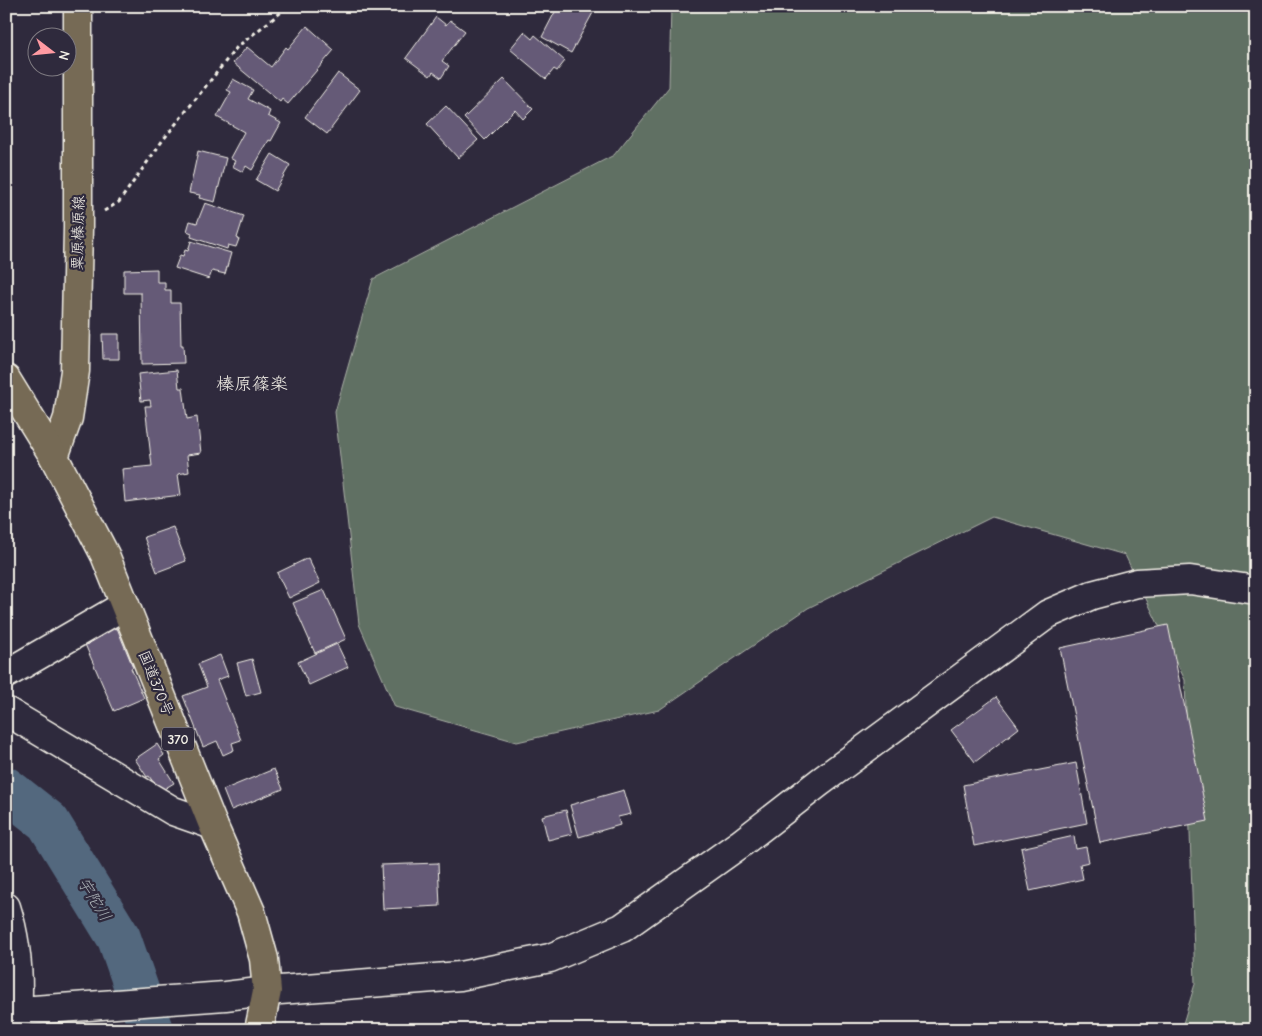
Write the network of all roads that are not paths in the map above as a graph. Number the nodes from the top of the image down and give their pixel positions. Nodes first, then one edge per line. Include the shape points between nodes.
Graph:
1 (78, 6) edge
2 (6, 380) edge
3 (54, 458) junction
4 (1256, 590) edge
5 (125, 605) junction
6 (6, 674) edge
7 (6, 711) edge
8 (213, 825) junction
9 (6, 907) edge
10 (267, 991) junction
11 (18, 1016) edge
12 (259, 1030) edge

1 - 3 main road, 粟原榛原線 via 75,371 68,418
2 - 3 main road, 国道370号 / 370
3 - 5 main road, 国道370号 / 370 via 105,555
4 - 10 street via 1190,580 1137,583 1092,595 1048,614 622,928 550,958 460,976
5 - 6 street
5 - 8 main road, 国道370号 / 370
7 - 8 street via 173,812
8 - 10 main road, 国道370号 / 370 via 250,912 264,959
9 - 11 street via 16,951
10 - 11 street
10 - 12 main road, 国道370号 / 370

